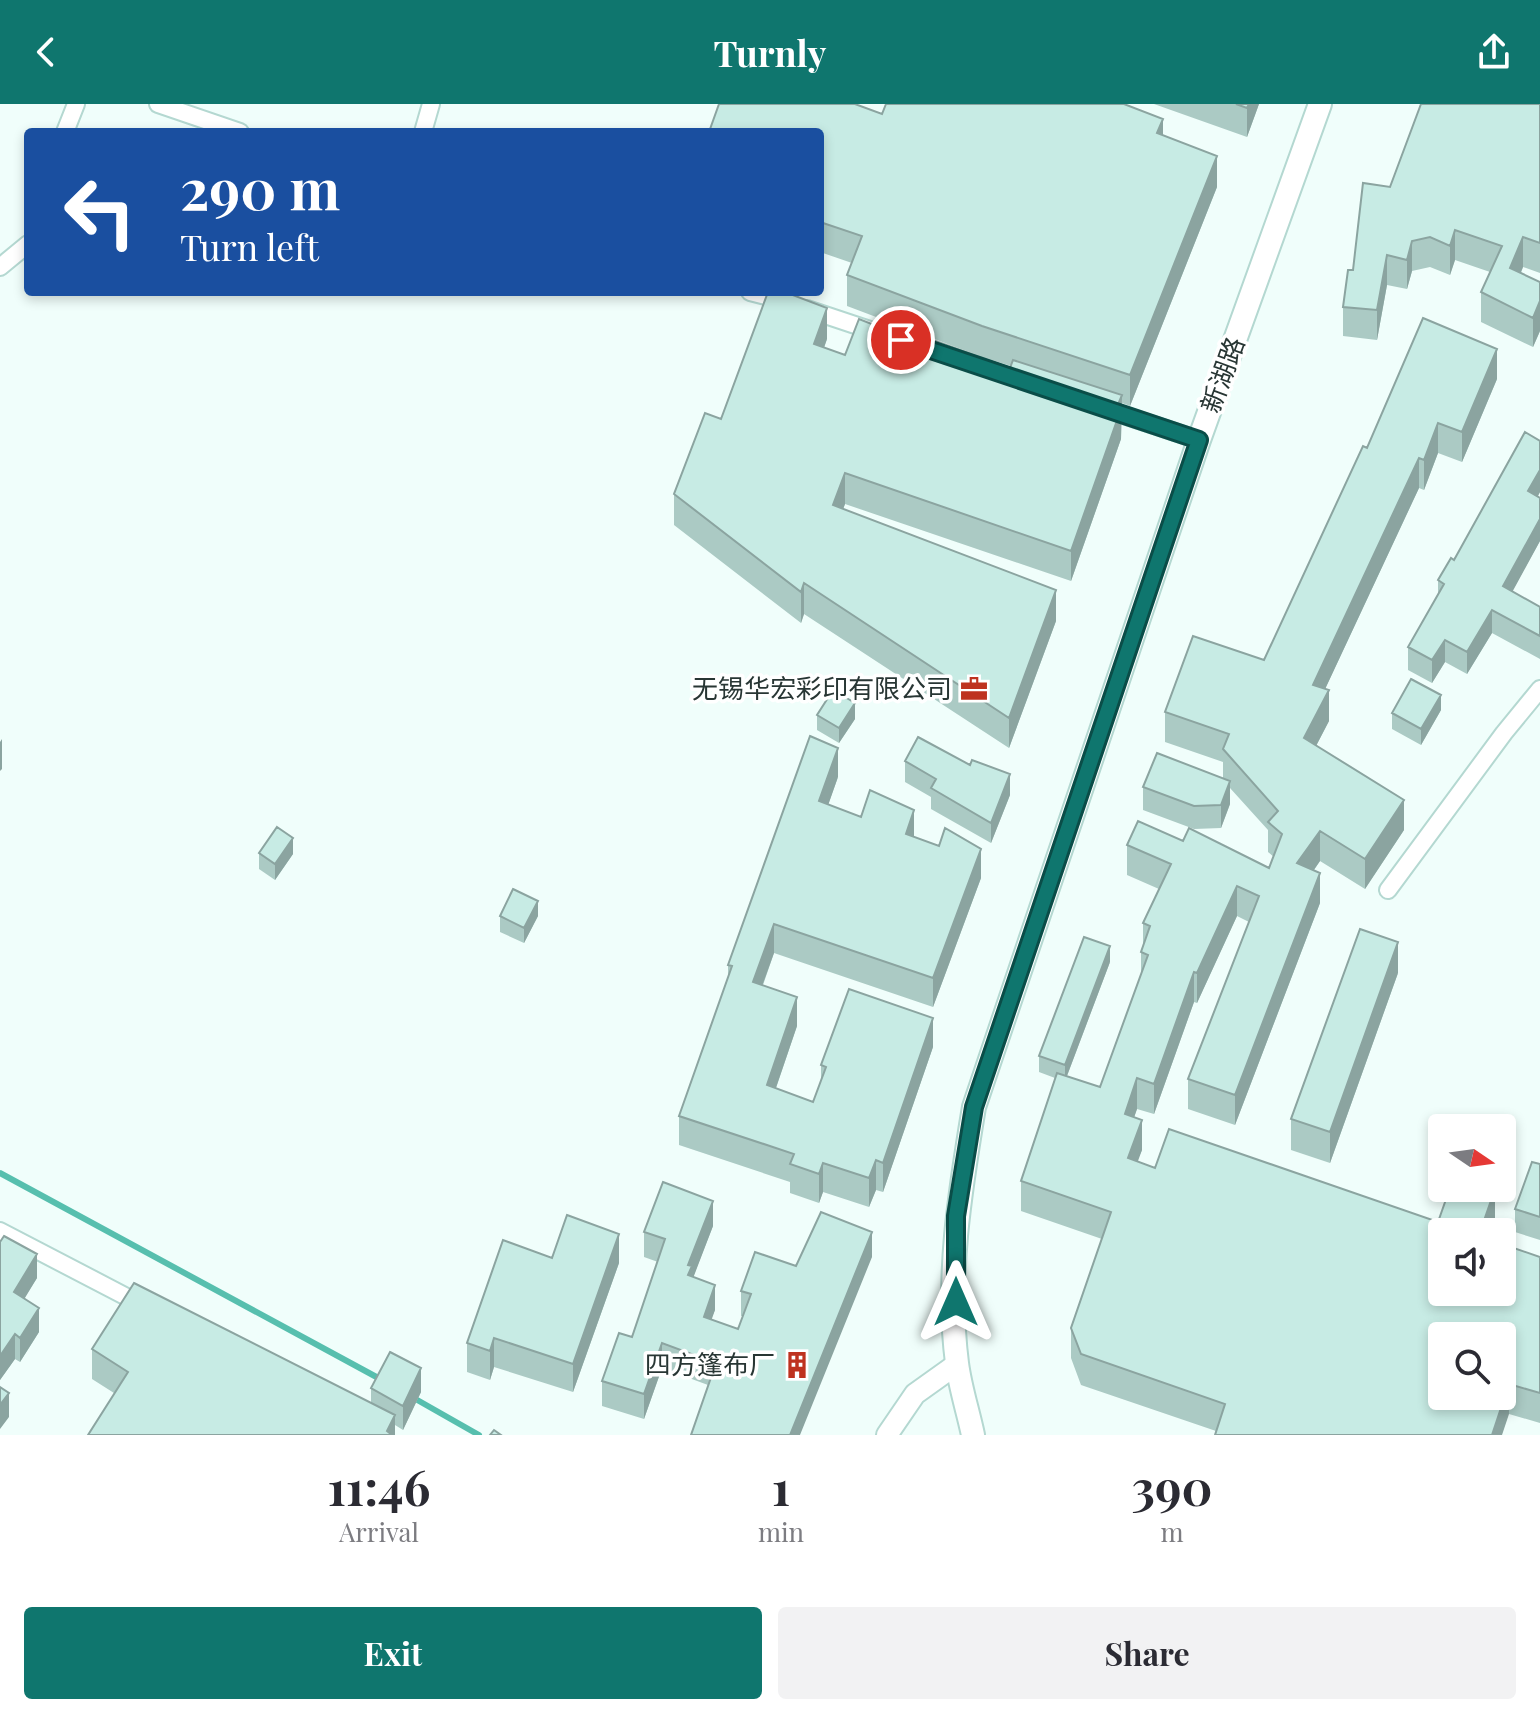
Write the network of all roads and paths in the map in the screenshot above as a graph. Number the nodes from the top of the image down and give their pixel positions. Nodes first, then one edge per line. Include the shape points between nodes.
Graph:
1 (76, 104) edge
2 (158, 104) edge
3 (431, 104) edge
4 (1320, 104) edge
5 (67, 128) edge
6 (228, 128) edge
7 (424, 128) edge
8 (24, 247) edge
9 (0, 267) edge
10 (763, 296) edge
11 (886, 335) edge
12 (1080, 400) edge
13 (1199, 440) junction
14 (1540, 689) edge
15 (1388, 890) dead end
16 (0, 1231) edge
17 (154, 1311) edge
18 (957, 1364) junction
19 (887, 1435) edge
20 (973, 1435) edge

1 - 5 street
2 - 6 street
3 - 7 street
4 - 13 main road, 新湖路
8 - 9 street
10 - 11 street
12 - 13 street
13 - 18 main road, 新湖路 via 974,1107 956,1216
14 - 15 street
16 - 17 street
18 - 19 street via 915,1394
18 - 20 main road, 新湖路

